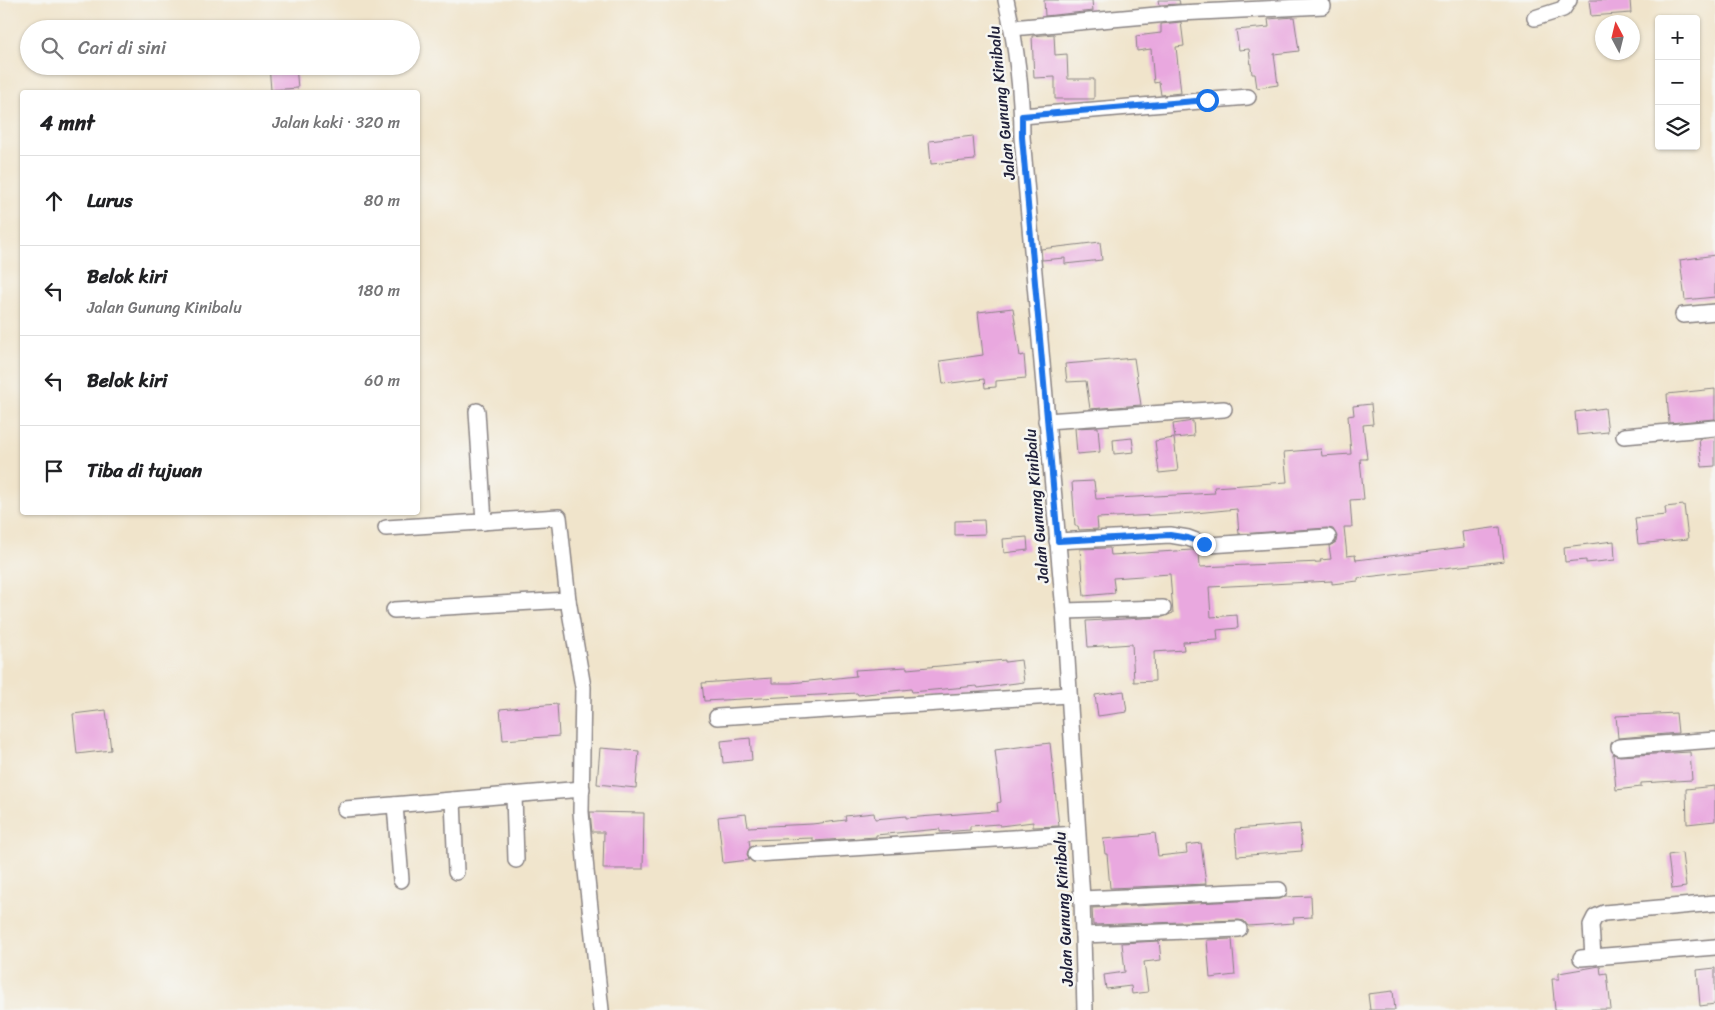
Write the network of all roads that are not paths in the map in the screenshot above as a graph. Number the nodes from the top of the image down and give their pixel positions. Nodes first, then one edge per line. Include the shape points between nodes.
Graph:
1 (1006, 0) edge
2 (1569, 0) edge
3 (1323, 6) dead end
4 (1535, 18) dead end
5 (1012, 28) junction
6 (1248, 97) dead end
7 (1022, 116) junction
8 (1715, 312) edge
9 (1683, 315) dead end
10 (1224, 409) dead end
11 (477, 411) dead end
12 (1046, 421) junction
13 (1715, 428) edge
14 (1624, 436) dead end
15 (484, 522) junction
16 (386, 528) dead end
17 (1328, 537) dead end
18 (1058, 541) junction
19 (568, 600) junction
20 (1163, 608) dead end
21 (394, 610) dead end
22 (1064, 612) junction
23 (1068, 696) junction
24 (717, 717) dead end
25 (1715, 740) edge
26 (1619, 747) dead end
27 (582, 789) junction
28 (514, 795) junction
29 (453, 800) junction
30 (396, 805) junction
31 (345, 809) dead end
32 (1078, 834) junction
33 (756, 854) dead end
34 (516, 860) dead end
35 (456, 872) dead end
36 (401, 880) dead end
37 (1279, 890) dead end
38 (1082, 899) junction
39 (1715, 903) edge
40 (1239, 929) dead end
41 (1083, 935) junction
42 (1715, 947) edge
43 (601, 1010) edge
44 (1086, 1010) edge

1 - 5 street, Jalan Gunung Kinibalu
2 - 4 street via 1563,10
3 - 5 street via 1179,13
5 - 7 street, Jalan Gunung Kinibalu
6 - 7 street
7 - 12 street, Jalan Gunung Kinibalu
8 - 9 street
10 - 12 street
11 - 15 street
12 - 18 street, Jalan Gunung Kinibalu
13 - 14 street
15 - 16 street
15 - 19 street via 559,517
17 - 18 street via 1210,545 1170,535
18 - 22 street, Jalan Gunung Kinibalu
19 - 21 street
19 - 27 street via 583,687
20 - 22 street
22 - 23 street, Jalan Gunung Kinibalu
23 - 24 street
23 - 32 street, Jalan Gunung Kinibalu
25 - 26 street
27 - 28 street
27 - 43 street via 586,872
28 - 29 street
28 - 34 street
29 - 30 street
29 - 35 street
30 - 31 street
30 - 36 street
32 - 33 street
32 - 38 street, Jalan Gunung Kinibalu
37 - 38 street
38 - 41 street, Jalan Gunung Kinibalu
39 - 42 street via 1604,913 1595,917 1591,925 1587,958
40 - 41 street
41 - 44 street, Jalan Gunung Kinibalu

